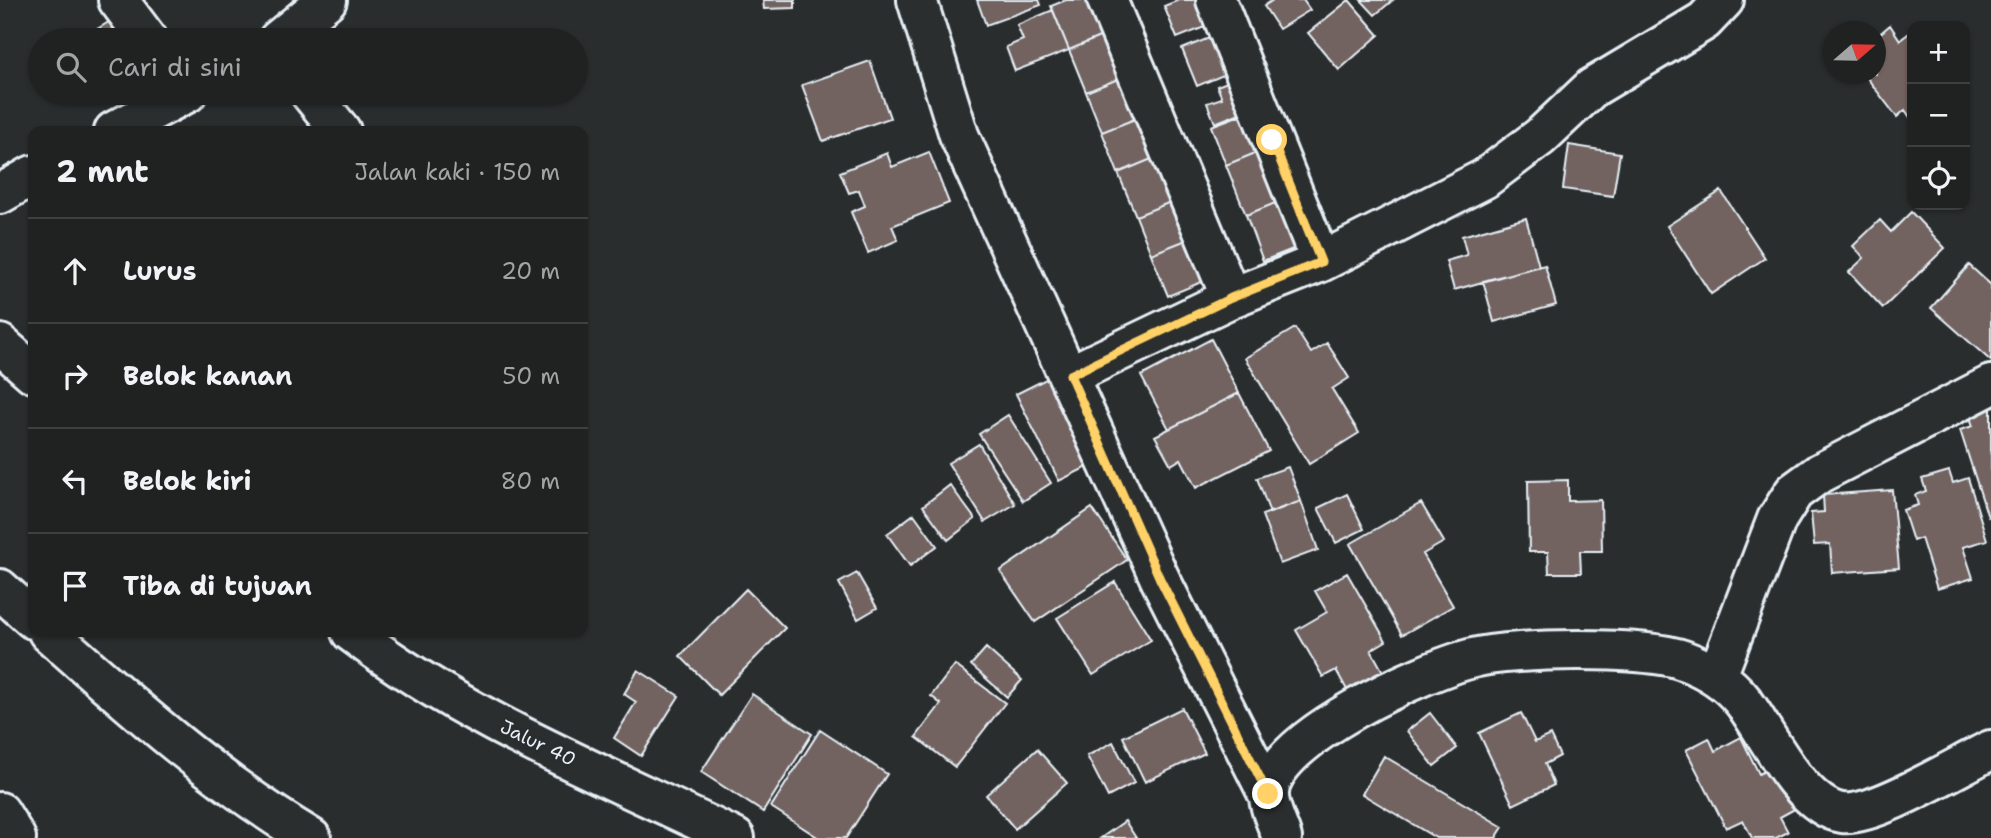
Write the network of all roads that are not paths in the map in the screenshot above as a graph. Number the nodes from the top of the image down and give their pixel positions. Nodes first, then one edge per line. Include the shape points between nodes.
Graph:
1 (118, 0) edge
2 (327, 0) edge
3 (918, 0) edge
4 (1107, 0) edge
5 (1216, 0) edge
6 (1724, 0) edge
7 (139, 28) edge
8 (293, 28) edge
9 (164, 105) edge
10 (320, 105) edge
11 (124, 126) edge
12 (337, 126) edge
13 (28, 178) edge
14 (0, 194) edge
15 (1321, 262) junction
16 (1231, 298) junction
17 (0, 344) edge
18 (28, 369) edge
19 (1070, 375) junction
20 (1991, 385) edge
21 (0, 589) edge
22 (28, 614) edge
23 (54, 637) edge
24 (358, 637) edge
25 (1717, 676) junction
26 (1991, 750) edge
27 (1268, 794) junction
28 (0, 812) edge
29 (16, 838) edge
30 (312, 838) edge
31 (735, 838) edge
32 (1282, 838) edge

1 - 7 main road
2 - 8 main road
3 - 19 main road via 959,135
4 - 16 main road
5 - 15 main road
6 - 15 main road via 1704,21 1592,88 1540,137 1484,179
9 - 11 main road
10 - 12 main road
13 - 14 main road
15 - 16 main road
16 - 19 main road
17 - 18 main road
19 - 27 main road via 1160,579
20 - 25 main road via 1809,479 1794,492 1777,519
21 - 22 main road
23 - 30 main road via 216,772
24 - 31 main road, Jalur 40 via 390,662 502,726
25 - 26 main road via 1742,699 1809,794 1832,811 1855,814 1880,806
25 - 27 main road via 1682,659 1654,654 1538,650 1475,657 1436,669 1304,739 1276,770
27 - 32 main road
28 - 29 main road

